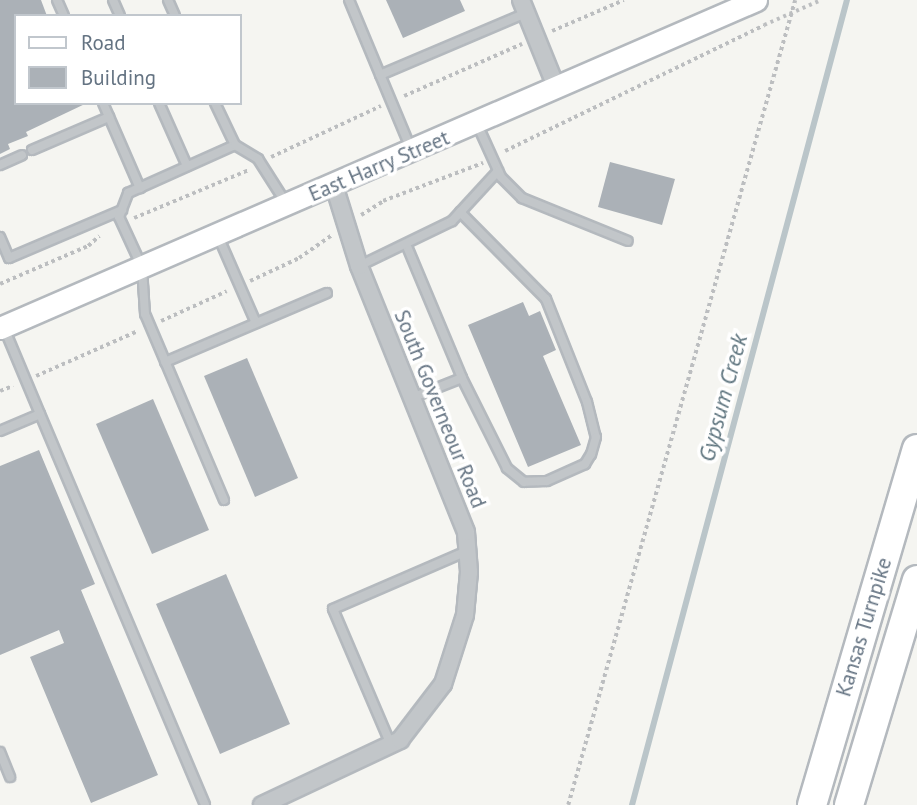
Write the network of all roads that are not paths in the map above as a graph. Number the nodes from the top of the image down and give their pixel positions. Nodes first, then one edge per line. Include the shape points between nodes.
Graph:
1 (349, 0) edge
2 (756, 0) edge
3 (523, 7) edge
4 (380, 75) junction
5 (557, 89) junction
6 (104, 105) edge
7 (160, 105) edge
8 (216, 105) edge
9 (109, 117) junction
10 (477, 124) junction
11 (235, 145) junction
12 (32, 150) dead end
13 (412, 151) junction
14 (22, 155) dead end
15 (0, 165) edge
16 (187, 166) junction
17 (498, 171) junction
18 (334, 185) junction
19 (140, 188) junction
20 (287, 205) junction
21 (122, 210) junction
22 (460, 212) junction
23 (218, 235) junction
24 (0, 237) edge
25 (628, 241) dead end
26 (406, 244) junction
27 (359, 266) junction
28 (142, 267) junction
29 (327, 293) dead end
30 (256, 323) junction
31 (2, 327) edge
32 (165, 362) junction
33 (462, 378) junction
34 (414, 397) junction
35 (40, 414) junction
36 (0, 431) edge
37 (917, 449) edge
38 (224, 500) dead end
39 (467, 551) junction
40 (917, 580) edge
41 (391, 745) junction
42 (0, 752) edge
43 (10, 778) dead end
44 (205, 805) edge
45 (262, 805) edge
46 (811, 805) edge
47 (849, 805) edge

1 - 4 lane
2 - 5 main road, East Harry Street
3 - 4 lane
3 - 5 street
4 - 13 lane
5 - 10 main road, East Harry Street
6 - 9 lane
7 - 16 lane
8 - 11 lane
9 - 12 lane
9 - 19 lane
10 - 13 main road, East Harry Street
10 - 17 lane
11 - 16 lane
11 - 20 lane via 261,163
13 - 18 main road, East Harry Street
14 - 15 lane
16 - 19 lane
17 - 22 lane
17 - 25 lane via 537,208
18 - 20 main road, East Harry Street
18 - 27 street, South Governeour Road
19 - 21 lane via 128,193
20 - 23 main road, East Harry Street
21 - 24 lane via 9,258
21 - 28 lane via 122,223
22 - 26 lane
22 - 33 lane via 546,299 587,402 596,436 592,454 585,464 547,481 524,482 507,468
23 - 28 main road, East Harry Street
23 - 30 lane
26 - 27 lane
26 - 33 lane
27 - 34 street, South Governeour Road
28 - 31 main road, East Harry Street
28 - 32 lane via 145,314
29 - 30 lane
30 - 32 lane
31 - 35 lane
32 - 38 lane
33 - 34 lane
34 - 39 street, South Governeour Road via 455,500
35 - 36 lane
35 - 44 lane
37 - 46 highway, Kansas Turnpike
39 - 41 street, South Governeour Road via 465,615 456,654 423,714
39 - 41 lane via 333,609
40 - 47 highway, Kansas Turnpike
41 - 45 street, South Governeour Road
42 - 43 lane

